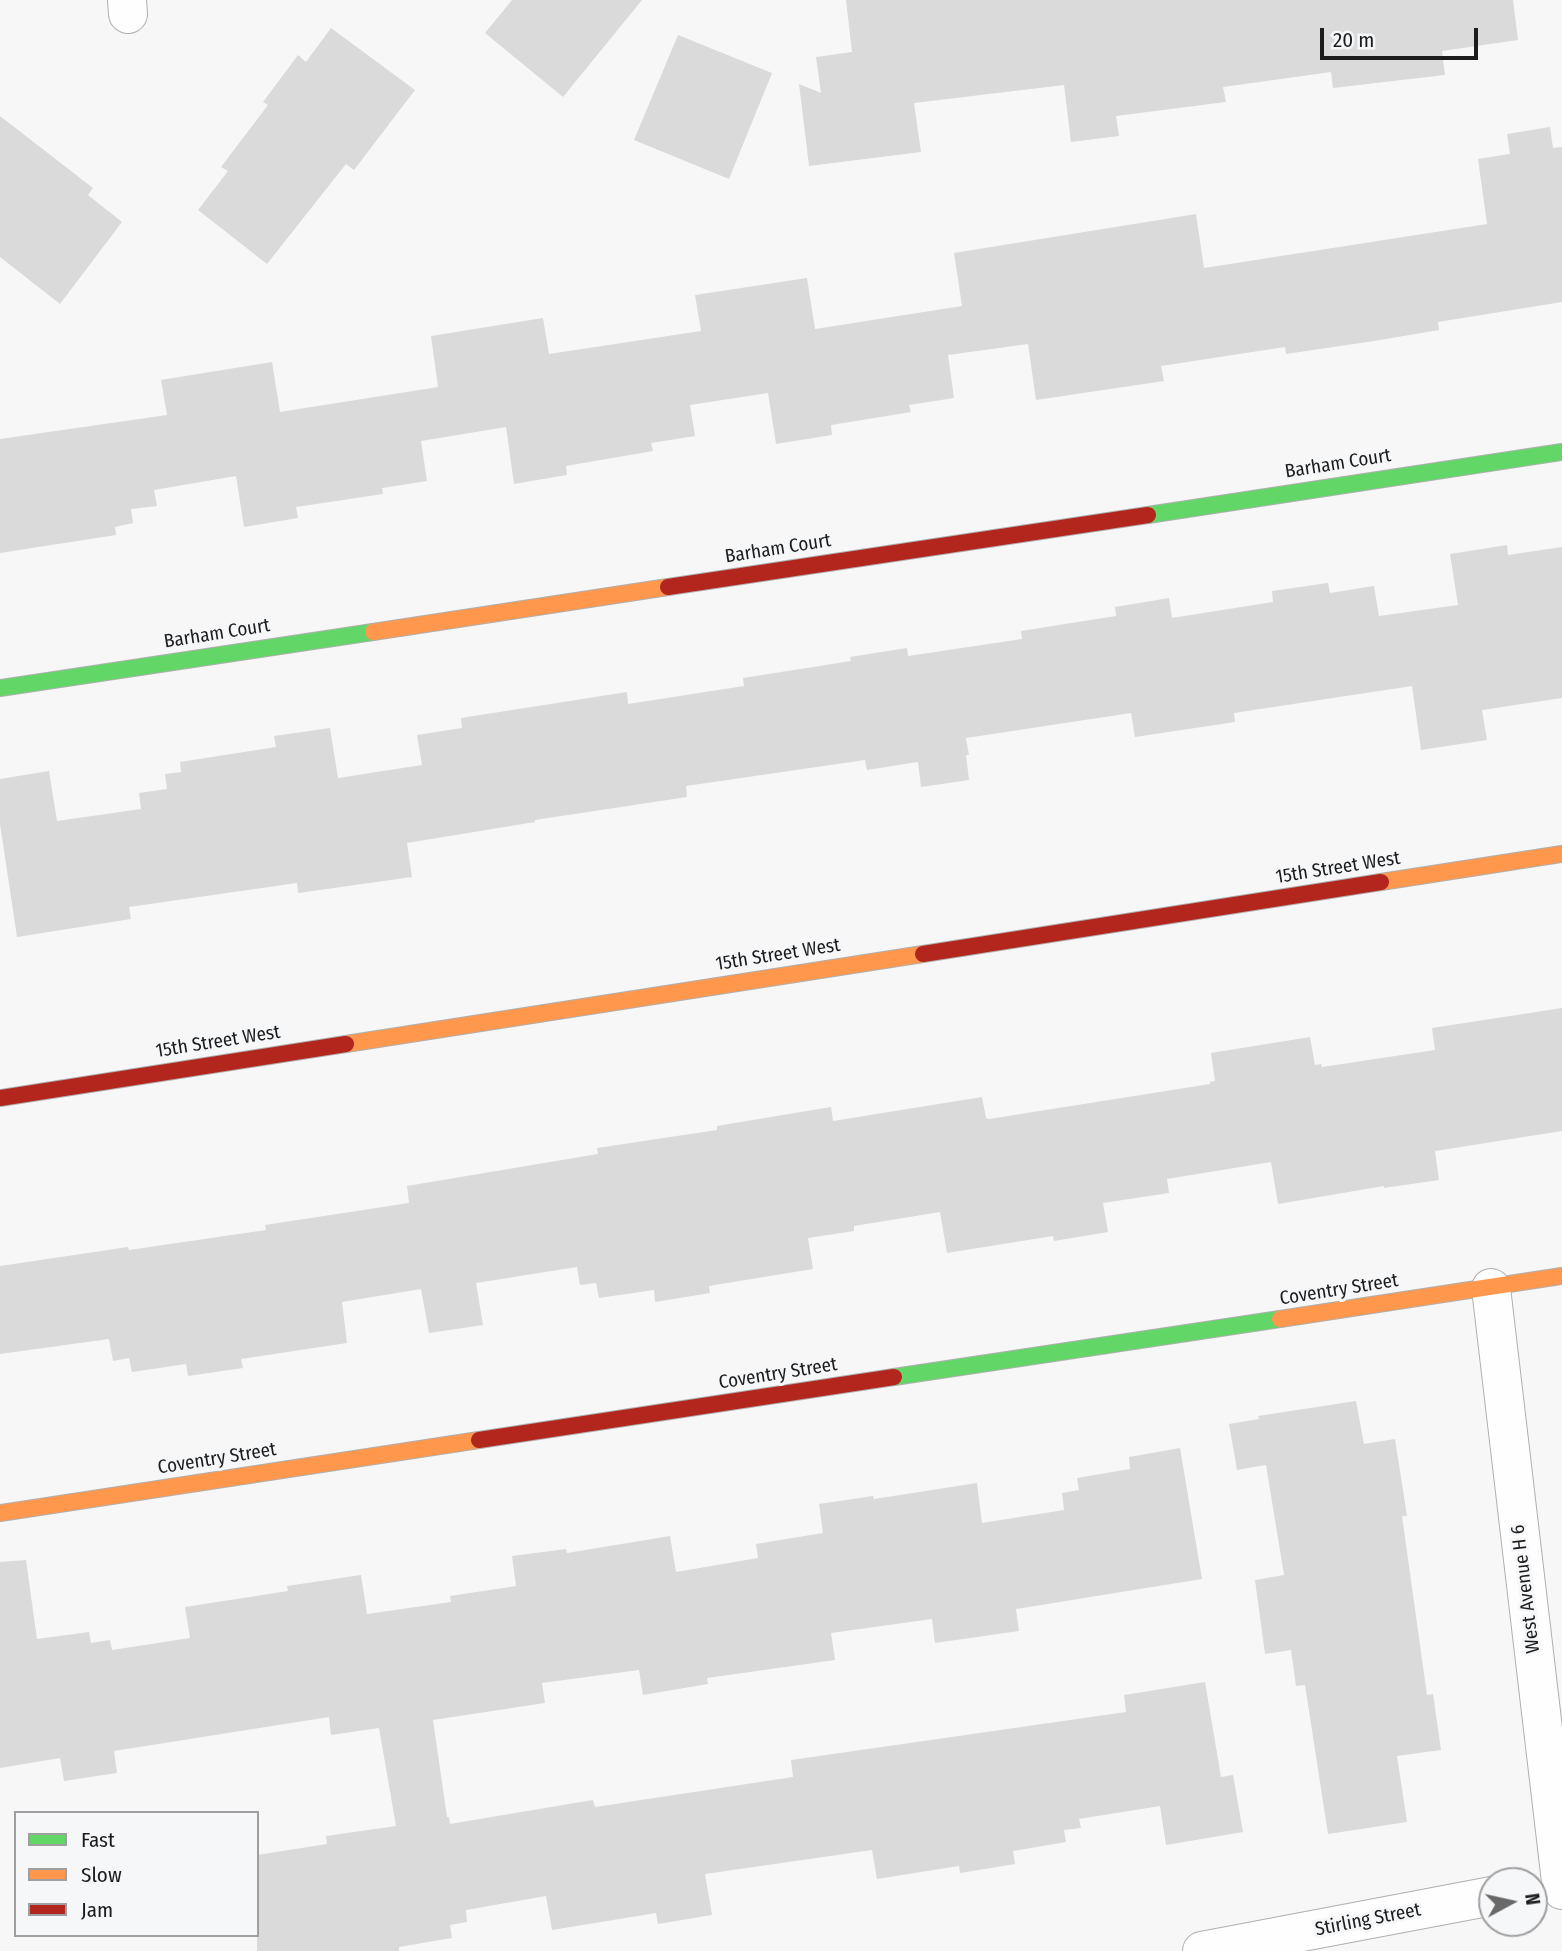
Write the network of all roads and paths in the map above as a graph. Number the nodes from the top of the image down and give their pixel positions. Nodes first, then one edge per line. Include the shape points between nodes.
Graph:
1 (1562, 452) edge
2 (0, 688) edge
3 (1562, 854) edge
4 (0, 1098) edge
5 (1562, 1276) edge
6 (1491, 1288) junction
7 (0, 1513) edge
8 (1561, 1883) edge
9 (1562, 1890) edge
10 (1478, 1899) edge
11 (1202, 1951) edge

1 - 2 street, Barham Court
3 - 4 street, 15th Street West
5 - 6 street, Coventry Street
6 - 7 street, Coventry Street
6 - 8 street, West Avenue H 6
8 - 9 street, West Avenue H 6
10 - 11 street, Stirling Street

